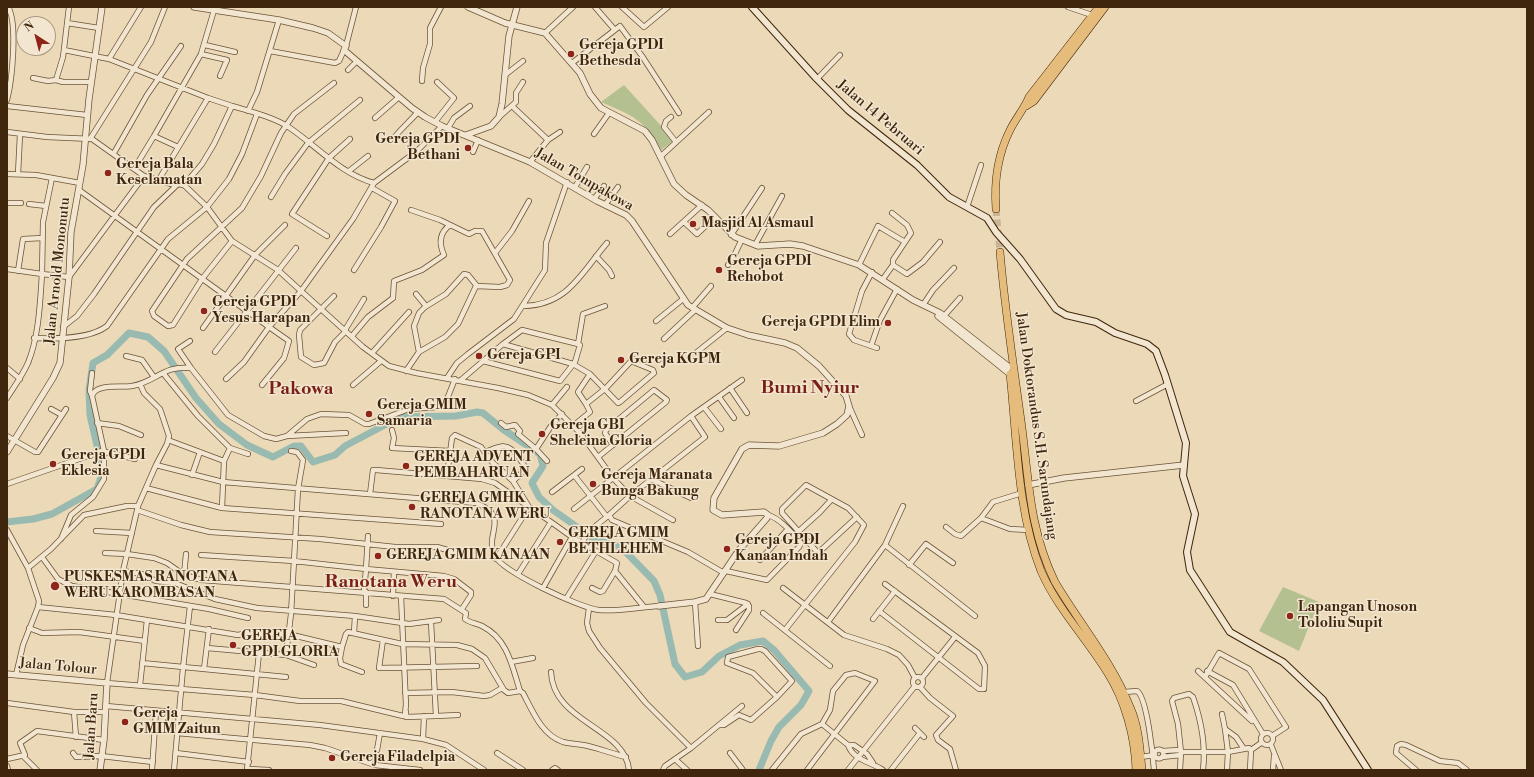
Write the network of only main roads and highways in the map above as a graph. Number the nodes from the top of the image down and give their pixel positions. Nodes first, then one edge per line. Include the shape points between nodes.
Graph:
1 (752, 7) edge
2 (1098, 7) edge
3 (1105, 7) edge
4 (1026, 106) junction
5 (996, 209) tunnel mouth
6 (1000, 252) tunnel mouth
7 (1005, 305) junction
8 (1015, 398) junction
9 (1062, 601) junction
10 (1136, 770) edge
11 (1142, 770) edge
12 (1368, 770) edge

1 - 12 main road, Jalan 14 Pebruari via 848,110 917,165 945,194 985,216 1056,309 1066,315 1092,320 1115,333 1150,346 1158,356 1186,443 1184,480 1195,510 1186,552 1190,570 1230,632 1283,662 1322,700
2 - 4 highway via 1029,97
3 - 4 highway via 1034,101
4 - 5 highway via 1011,128 1003,147 996,177
6 - 7 highway, Jalan Doktorandus S.H. Sarundajang
7 - 8 highway, Jalan Doktorandus S.H. Sarundajang
7 - 8 highway via 1010,371
8 - 9 highway, Jalan Doktorandus S.H. Sarundajang via 1034,524 1042,552
8 - 9 highway via 1022,493 1029,530 1042,572
9 - 10 highway via 1108,674 1117,693 1134,742
9 - 11 highway, Jalan Doktorandus S.H. Sarundajang via 1116,675 1134,720

